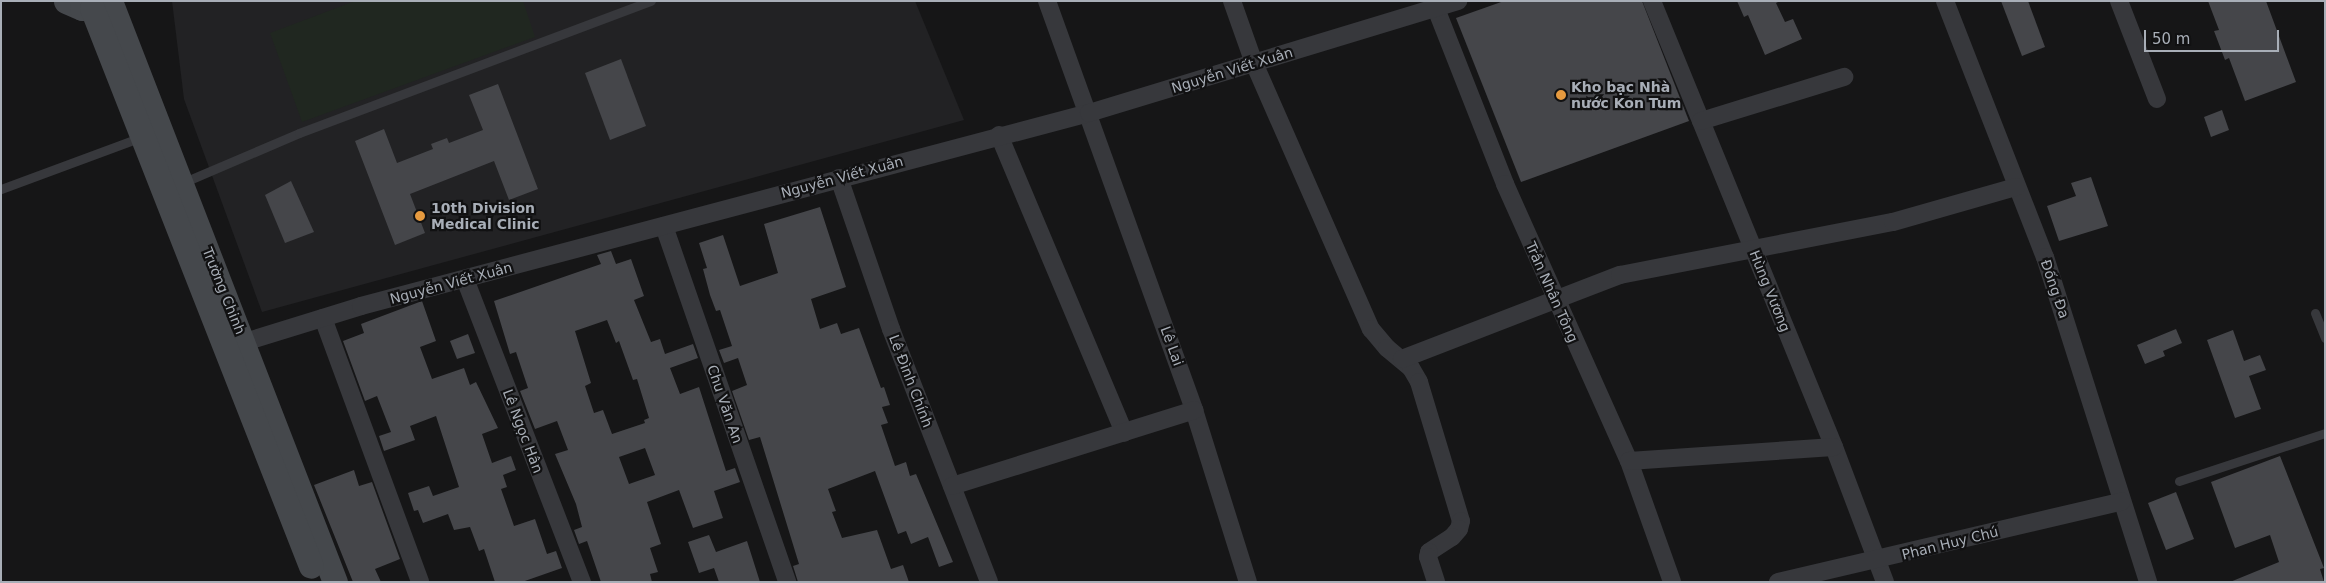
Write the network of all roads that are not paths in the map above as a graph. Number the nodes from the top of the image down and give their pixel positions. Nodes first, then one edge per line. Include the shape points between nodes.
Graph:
1 (66, 1) edge
2 (651, 1) edge
3 (1047, 1) edge
4 (1232, 1) edge
5 (1458, 1) edge
6 (1652, 1) edge
7 (1945, 1) edge
8 (2118, 1) edge
9 (102, 3) edge
10 (1434, 5) edge
11 (1254, 63) junction
12 (1844, 77) dead end
13 (2157, 99) dead end
14 (1089, 113) junction
15 (1701, 122) junction
16 (999, 135) junction
17 (136, 139) dead end
18 (839, 178) junction
19 (182, 183) junction
20 (2016, 187) junction
21 (1, 189) edge
22 (664, 226) junction
23 (1753, 248) junction
24 (465, 280) junction
25 (1556, 300) junction
26 (2316, 313) dead end
27 (324, 318) junction
28 (2325, 338) edge
29 (234, 345) junction
30 (1402, 359) junction
31 (1194, 410) junction
32 (1124, 433) junction
33 (2325, 433) edge
34 (1834, 447) junction
35 (1629, 461) junction
36 (2179, 481) dead end
37 (952, 486) junction
38 (2122, 501) junction
39 (1878, 560) junction
40 (317, 582) edge
41 (335, 582) edge
42 (420, 582) edge
43 (582, 582) edge
44 (787, 582) edge
45 (989, 582) edge
46 (1248, 582) edge
47 (1436, 582) edge
48 (1672, 582) edge
49 (1778, 582) edge
50 (1885, 582) edge
51 (2148, 582) edge

1 - 9 street via 82,8
2 - 19 lane via 299,133
3 - 14 street, Lê Lai
4 - 11 street
5 - 10 street, Nguyễn Viết Xuân
6 - 15 street, Hùng Vương
7 - 20 street, Đống Đa
8 - 13 street
9 - 19 street, Trường Chinh
9 - 29 street, Trường Chinh
10 - 11 street, Nguyễn Viết Xuân
10 - 25 street, Trần Nhân Tông
11 - 14 street, Nguyễn Viết Xuân
11 - 30 street via 1371,329 1387,348
12 - 15 street
14 - 16 street, Nguyễn Viết Xuân
14 - 31 street, Lê Lai
15 - 23 street, Hùng Vương
16 - 18 street, Nguyễn Viết Xuân
16 - 32 street
17 - 21 lane
18 - 22 street, Nguyễn Viết Xuân
18 - 37 street, Lê Đình Chính via 891,329
19 - 29 street, Trường Chinh
20 - 23 street via 1893,222
20 - 38 street, Đống Đa via 2058,298
22 - 24 street, Nguyễn Viết Xuân
22 - 44 street, Chu Văn An
23 - 25 street via 1620,275
23 - 34 street, Hùng Vương
24 - 27 street, Nguyễn Viết Xuân
24 - 43 street, Lê Ngọc Hân
25 - 30 street
25 - 35 street, Trần Nhân Tông
26 - 28 lane
27 - 29 street, Nguyễn Viết Xuân
27 - 42 street
29 - 40 street, Trường Chinh
29 - 41 street, Trường Chinh
30 - 47 street via 1419,382 1461,521 1460,530 1430,552 1428,557
31 - 32 street
31 - 46 street, Lê Lai
32 - 37 street
33 - 36 lane
34 - 35 street
34 - 39 street, Hùng Vương
35 - 48 street, Trần Nhân Tông
37 - 45 street, Lê Đình Chính
38 - 39 street, Phan Huy Chú
38 - 51 street, Đống Đa
39 - 49 street, Phan Huy Chú
39 - 50 street, Hùng Vương

